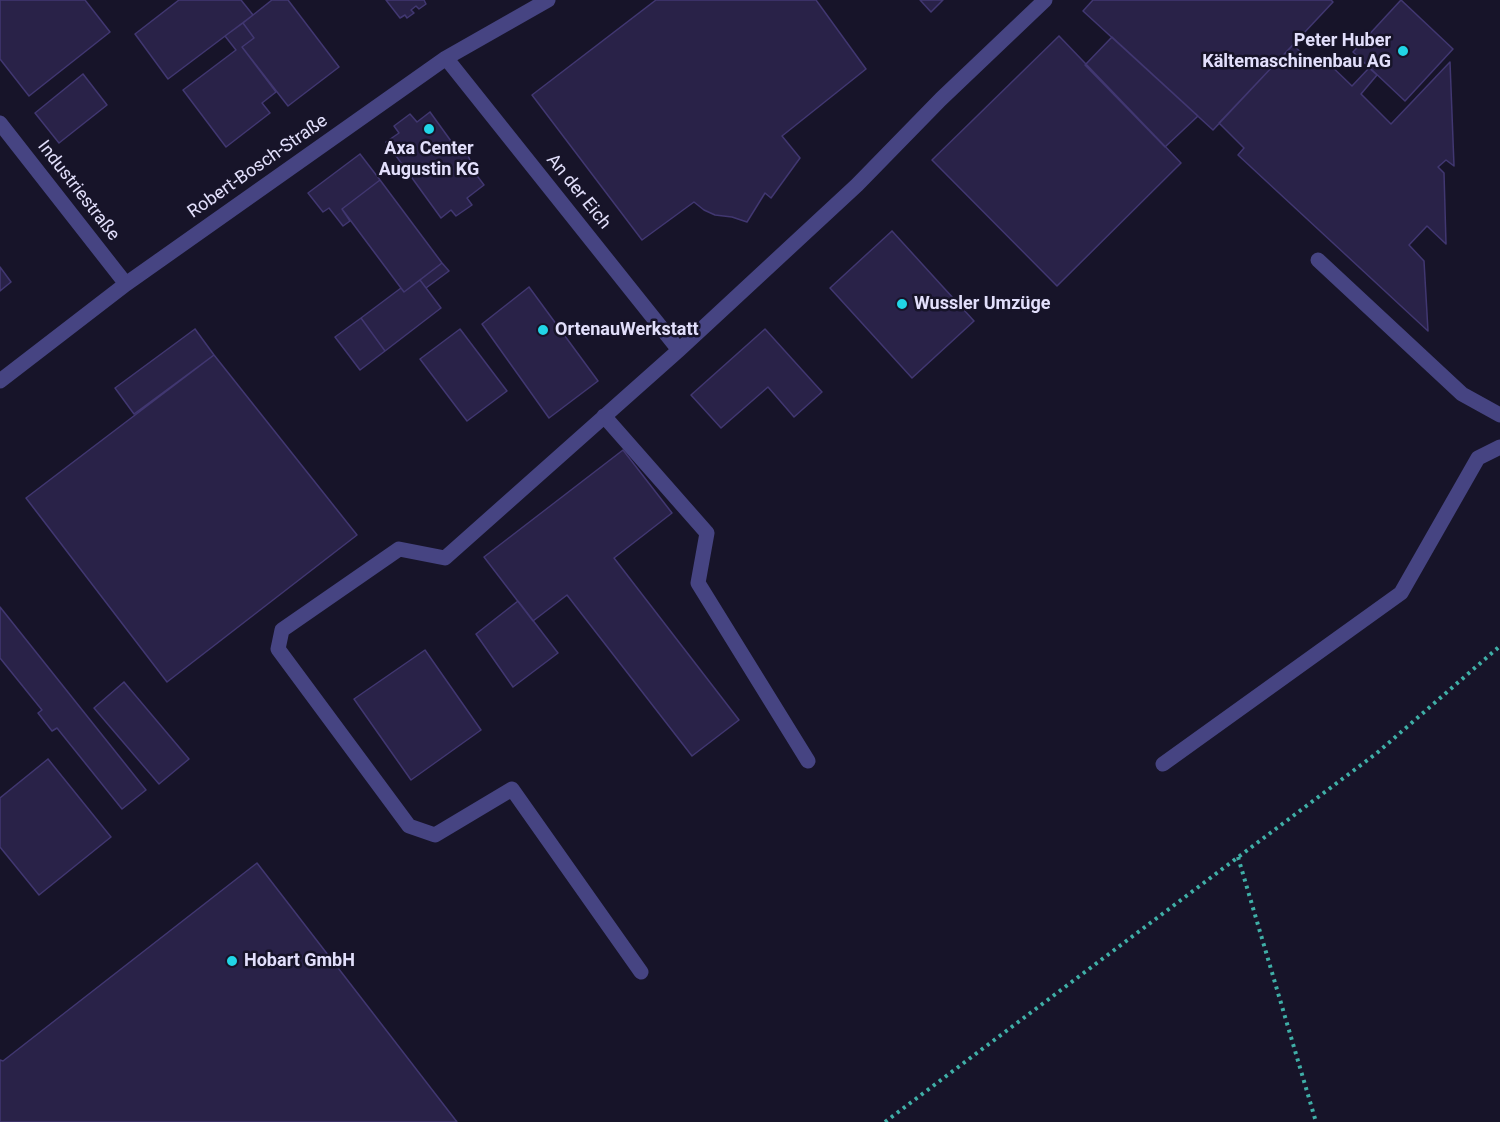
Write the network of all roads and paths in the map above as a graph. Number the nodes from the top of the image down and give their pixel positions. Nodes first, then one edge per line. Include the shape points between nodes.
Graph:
1 (548, 0) edge
2 (1045, 0) edge
3 (446, 58) junction
4 (0, 123) edge
5 (1318, 260) dead end
6 (126, 284) junction
7 (679, 350) junction
8 (0, 381) edge
9 (1500, 415) edge
10 (604, 416) junction
11 (1500, 447) edge
12 (1500, 646) edge
13 (808, 762) dead end
14 (1162, 764) dead end
15 (1238, 857) junction
16 (641, 972) dead end
17 (885, 1122) edge
18 (1316, 1122) edge

1 - 3 street, Robert-Bosch-Straße
2 - 7 street via 857,185
3 - 6 street, Robert-Bosch-Straße
3 - 7 street, An der Eich
4 - 6 street, Industriestraße
5 - 9 street via 1462,394
6 - 8 street, Robert-Bosch-Straße
7 - 10 street
10 - 13 street via 707,533 698,583
10 - 16 street via 445,558 399,549 282,630 278,649 409,826 435,835 512,789
11 - 14 street via 1478,458 1401,593
12 - 15 path via 1377,753
15 - 17 path
15 - 18 path

